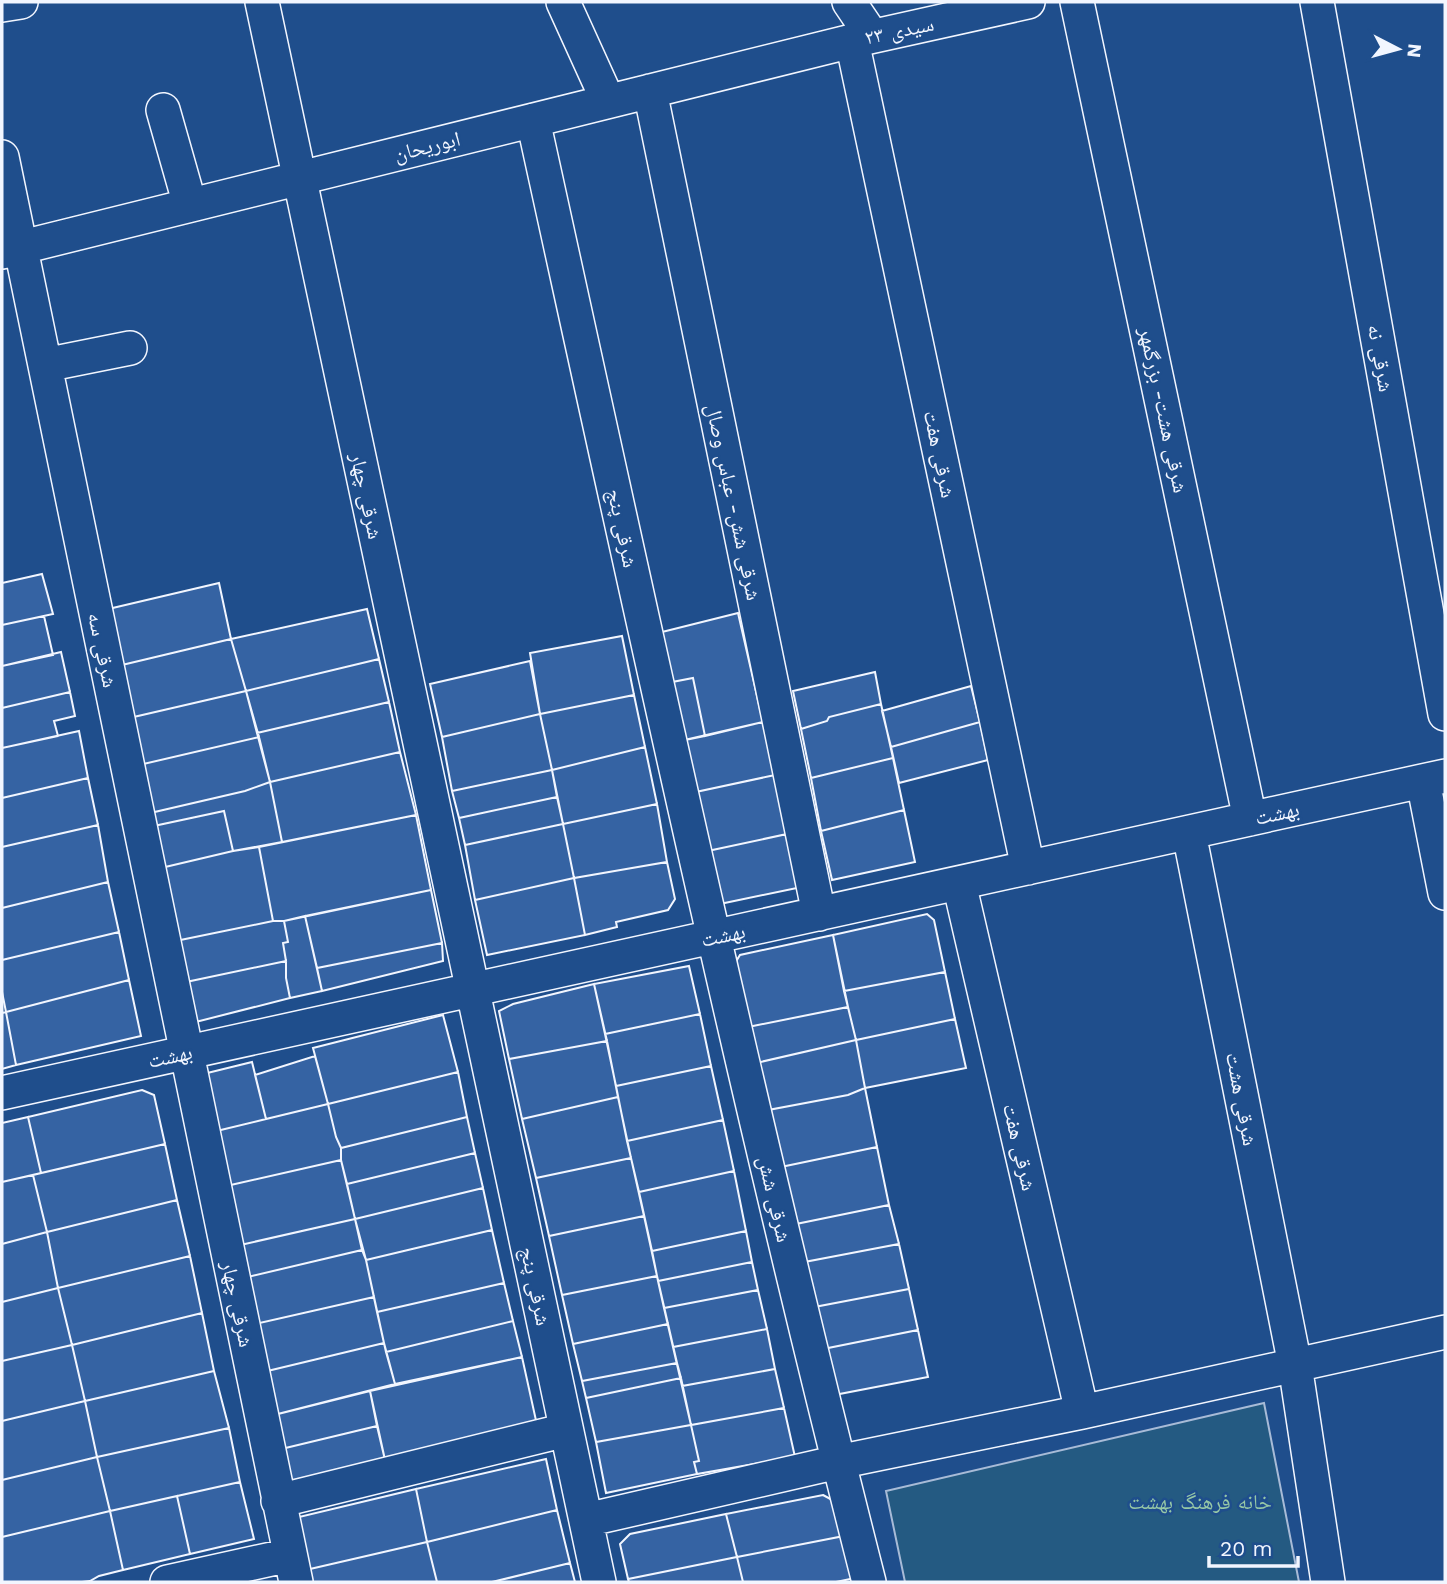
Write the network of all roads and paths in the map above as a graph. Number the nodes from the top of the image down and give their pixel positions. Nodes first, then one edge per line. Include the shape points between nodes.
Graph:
1 (21, 2) edge
2 (262, 2) edge
3 (563, 2) edge
4 (849, 2) edge
5 (1028, 2) edge
6 (1077, 2) edge
7 (1317, 2) edge
8 (2, 5) edge
9 (862, 38) junction
10 (650, 91) junction
11 (608, 101) junction
12 (163, 110) dead end
13 (533, 120) junction
14 (2, 157) edge
15 (300, 178) junction
16 (190, 205) junction
17 (11, 250) edge
18 (130, 348) dead end
19 (45, 365) junction
20 (1445, 714) edge
21 (1434, 779) edge
22 (1250, 819) junction
23 (1189, 832) junction
24 (1028, 868) junction
25 (959, 883) junction
26 (1445, 894) edge
27 (819, 914) junction
28 (713, 937) junction
29 (473, 990) junction
30 (186, 1053) junction
31 (2, 1093) edge
32 (1445, 1332) edge
33 (1295, 1365) junction
34 (1082, 1412) junction
35 (566, 1430) junction
36 (838, 1462) junction
37 (278, 1501) junction
38 (586, 1520) junction
39 (293, 1569) edge
40 (167, 1582) edge
41 (599, 1582) edge
42 (869, 1582) edge
43 (1328, 1582) edge

1 - 8 street
2 - 15 street, شرقی چهار
3 - 11 street
4 - 9 street
5 - 9 street, سیدی ۲۳
6 - 22 street, شرقی هشت- بزرگمهر
7 - 20 street, شرقی نه
9 - 10 street, ابوریحان
9 - 24 street, شرقی هفت
10 - 11 street, ابوریحان
10 - 27 street, شرقی شش- عباس وصال
11 - 13 street, ابوریحان
12 - 16 street
13 - 15 street, ابوریحان
13 - 28 street, شرقی پنج
14 - 17 street, شرقی سه
15 - 16 street, ابوریحان
15 - 29 street, شرقی چهار
16 - 17 street, ابوریحان
17 - 19 street, شرقی سه
18 - 19 street
19 - 30 street, شرقی سه
21 - 22 street, بهشت
21 - 26 street
22 - 23 street, بهشت
23 - 24 street, بهشت
23 - 33 street, شرقی هشت
24 - 25 street, بهشت
25 - 27 street, بهشت
25 - 34 street, شرقی هفت
27 - 28 street, بهشت
28 - 29 street, بهشت
28 - 36 street, شرقی شش
29 - 30 street, بهشت
29 - 35 street, شرقی پنج
30 - 31 street, بهشت
30 - 37 street, شرقی چهار
32 - 33 street
33 - 34 street
33 - 43 street, شرقی هشت
34 - 36 street
35 - 37 street
35 - 38 street, شرقی پنج
36 - 38 street
36 - 42 street, شرقی شش
37 - 39 street, شرقی چهار
38 - 41 street, شرقی پنج
39 - 40 street

